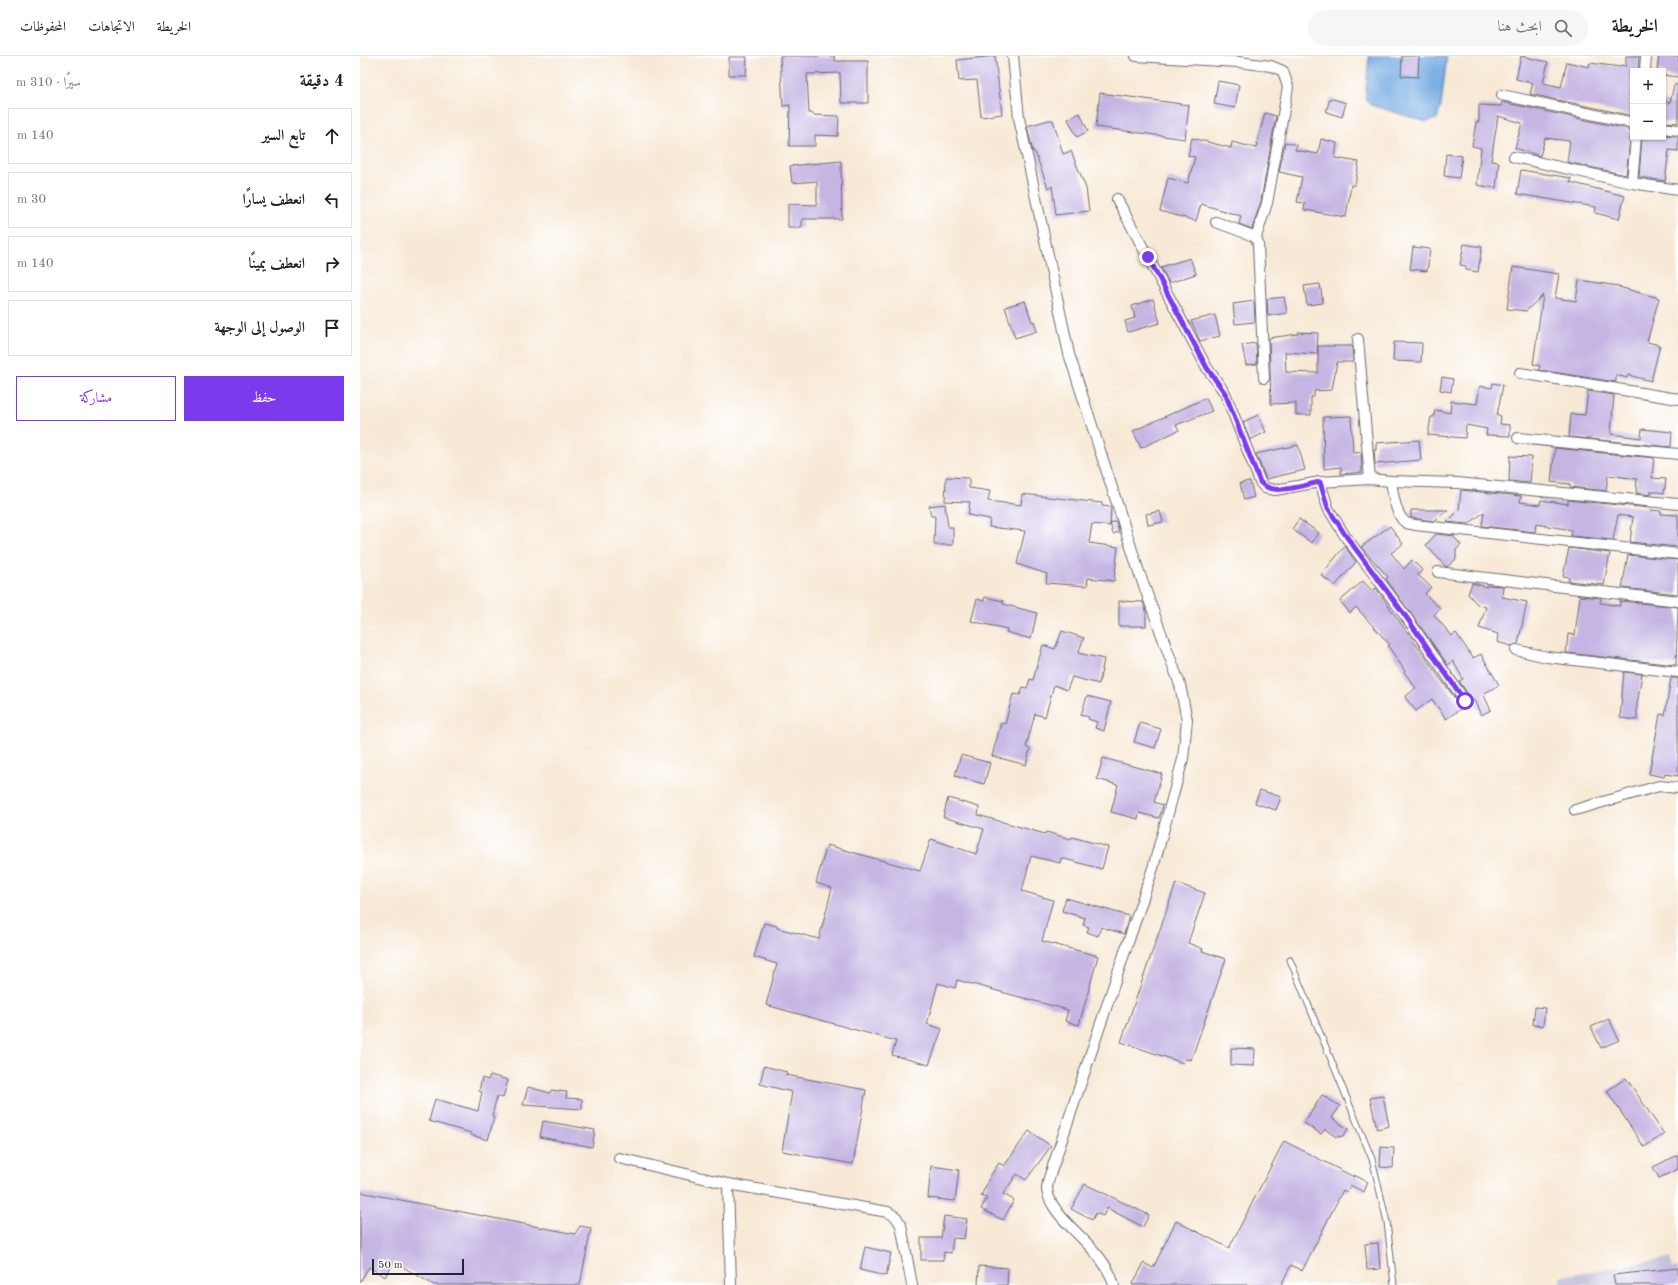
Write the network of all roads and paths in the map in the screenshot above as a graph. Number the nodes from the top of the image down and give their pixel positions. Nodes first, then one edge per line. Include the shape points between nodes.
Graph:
1 (1013, 56) edge
2 (1136, 56) edge
3 (1646, 56) edge
4 (1645, 68) edge
5 (1502, 95) dead end
6 (1630, 122) edge
7 (1666, 128) edge
8 (1678, 130) edge
9 (1636, 140) edge
10 (1514, 157) dead end
11 (1632, 183) junction
12 (1678, 190) edge
13 (1117, 199) dead end
14 (1216, 222) dead end
15 (1256, 237) junction
16 (1358, 339) dead end
17 (1520, 373) dead end
18 (1264, 378) dead end
19 (1678, 399) edge
20 (1518, 438) dead end
21 (1678, 454) edge
22 (1370, 479) junction
23 (1391, 481) junction
24 (1320, 482) junction
25 (1678, 504) edge
26 (1678, 554) edge
27 (1438, 572) dead end
28 (1678, 601) edge
29 (1516, 650) dead end
30 (1678, 672) edge
31 (1465, 701) dead end
32 (1678, 788) edge
33 (1574, 810) dead end
34 (1290, 960) dead end
35 (619, 1158) dead end
36 (728, 1184) junction
37 (731, 1285) edge
38 (912, 1285) edge
39 (1114, 1285) edge
40 (1394, 1285) edge

1 - 39 street via 1019,118 1069,354 1139,572 1180,685 1187,720 1183,759 1153,868 1047,1189 1055,1209 1104,1261
2 - 15 street via 1238,62 1272,66 1283,71 1288,86 1267,203
3 - 4 street
5 - 6 street
7 - 8 street
9 - 11 street
10 - 11 street
11 - 12 street
13 - 24 street via 1207,368 1225,393 1260,482 1265,488 1275,490
14 - 15 street
15 - 18 street
16 - 22 street
17 - 19 street
20 - 21 street
22 - 23 street
22 - 24 street
23 - 25 street via 1457,483
23 - 26 street via 1399,513 1405,522 1415,525
24 - 31 street via 1328,508 1342,531
27 - 28 street
29 - 30 street via 1547,657
32 - 33 street via 1660,786
34 - 40 lane via 1372,1159 1387,1222
35 - 36 street
36 - 37 street
36 - 38 street via 888,1212 896,1217 901,1226

